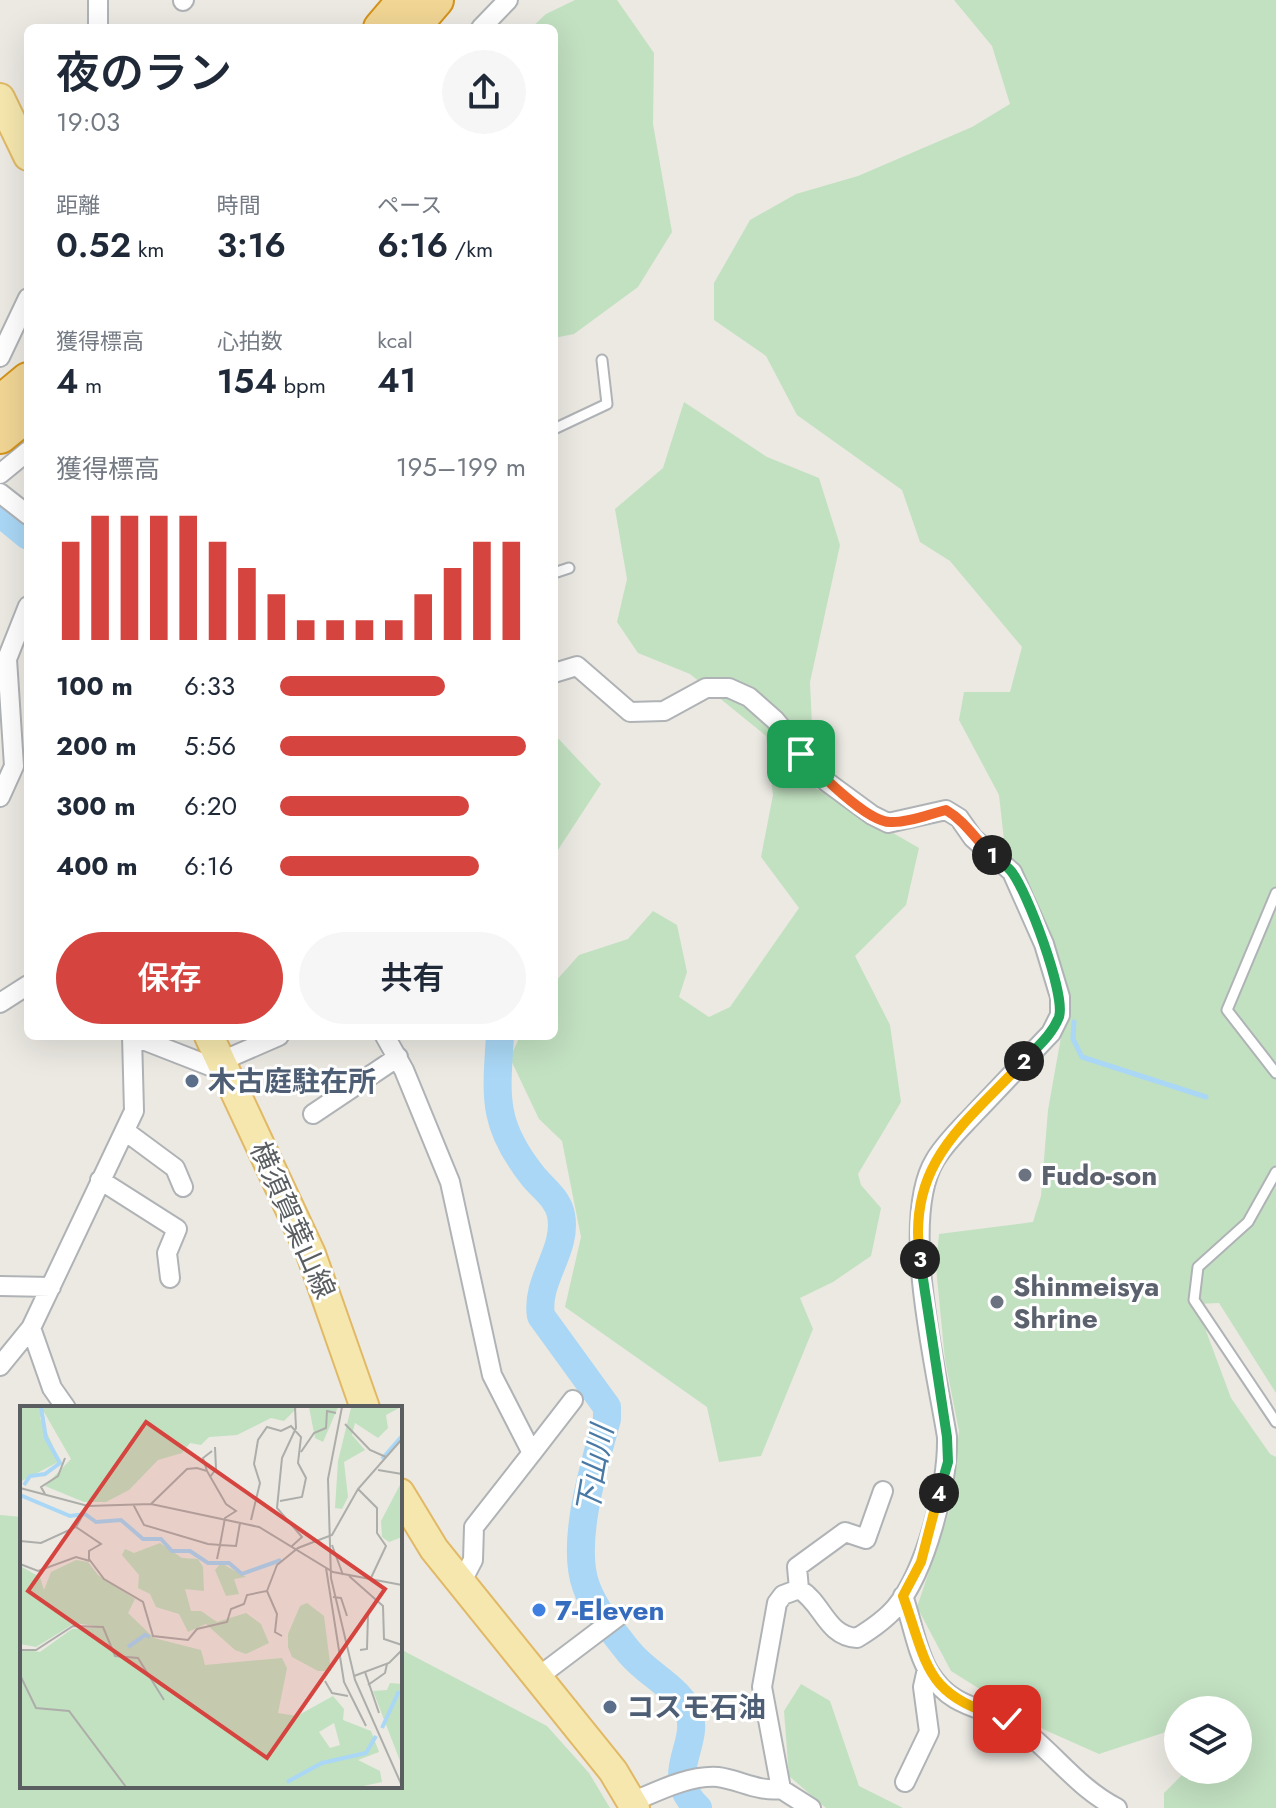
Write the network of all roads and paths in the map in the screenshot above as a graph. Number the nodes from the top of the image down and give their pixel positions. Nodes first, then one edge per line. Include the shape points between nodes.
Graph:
1 (98, 0) edge
2 (405, 0) edge
3 (436, 0) edge
4 (508, 0) edge
5 (98, 24) edge
6 (384, 24) edge
7 (415, 24) edge
8 (485, 24) edge
9 (2, 107) edge
10 (24, 148) edge
11 (24, 306) edge
12 (0, 357) edge
13 (602, 360) dead end
14 (24, 383) edge
15 (0, 403) edge
16 (24, 416) edge
17 (558, 427) edge
18 (0, 436) edge
19 (24, 454) edge
20 (0, 474) edge
21 (0, 493) edge
22 (24, 512) edge
23 (569, 568) dead end
24 (558, 572) edge
25 (24, 616) edge
26 (558, 672) edge
27 (0, 797) edge
28 (1276, 893) edge
29 (24, 988) edge
30 (0, 1003) edge
31 (133, 1040) edge
32 (143, 1040) edge
33 (211, 1040) edge
34 (271, 1040) edge
35 (387, 1040) edge
36 (398, 1057) junction
37 (222, 1063) junction
38 (1276, 1073) edge
39 (313, 1114) dead end
40 (125, 1131) junction
41 (1276, 1172) edge
42 (100, 1180) junction
43 (183, 1187) dead end
44 (170, 1278) dead end
45 (0, 1286) edge
46 (51, 1287) junction
47 (31, 1328) junction
48 (0, 1366) edge
49 (573, 1400) dead end
50 (65, 1406) edge
51 (364, 1406) edge
52 (1276, 1422) edge
53 (532, 1453) junction
54 (883, 1491) dead end
55 (402, 1497) edge
56 (461, 1583) junction
57 (799, 1589) junction
58 (903, 1596) junction
59 (611, 1622) dead end
60 (927, 1669) junction
61 (538, 1677) junction
62 (905, 1782) dead end
63 (781, 1789) junction
64 (634, 1805) edge
65 (811, 1808) edge
66 (1117, 1808) edge

1 - 5 street
2 - 6 highway
3 - 7 highway
4 - 8 street
9 - 10 main road
11 - 12 street
13 - 17 lane via 607,404
14 - 15 highway
16 - 18 highway
19 - 20 street
21 - 22 street
23 - 24 lane
25 - 27 street via 7,659 14,766
26 - 58 street via 577,666 630,712 664,711 706,688 729,688 749,697 827,782 872,815 888,823 946,810 959,818 973,838 1012,872 1044,944 1060,997 1060,1015 1051,1033 953,1137 924,1181 919,1252 948,1462 921,1562
28 - 38 lane via 1227,1010
29 - 30 street
31 - 40 street via 134,1111
32 - 37 street via 210,1066
33 - 37 main road, 横須賀葉山線
34 - 37 street
35 - 36 street
36 - 39 street
36 - 53 street via 450,1182 492,1375
37 - 51 main road, 横須賀葉山線 via 316,1266
40 - 42 street
40 - 43 street via 175,1168
41 - 52 lane via 1248,1222 1198,1267 1194,1300
42 - 44 street via 177,1229 167,1253
42 - 46 street
45 - 46 street
46 - 47 street
47 - 48 street
47 - 50 street via 52,1388
49 - 53 street
53 - 56 street via 474,1527 473,1560
54 - 57 street via 866,1539 845,1532 797,1567
55 - 56 main road
56 - 61 main road
57 - 58 street via 834,1630 857,1638 894,1610
57 - 63 street via 777,1603 762,1687
58 - 60 street
59 - 61 street
60 - 62 street via 923,1687 929,1732
60 - 66 street via 971,1709 1022,1728 1095,1798
61 - 64 main road
63 - 64 street via 767,1791 717,1777 670,1786
63 - 65 street

